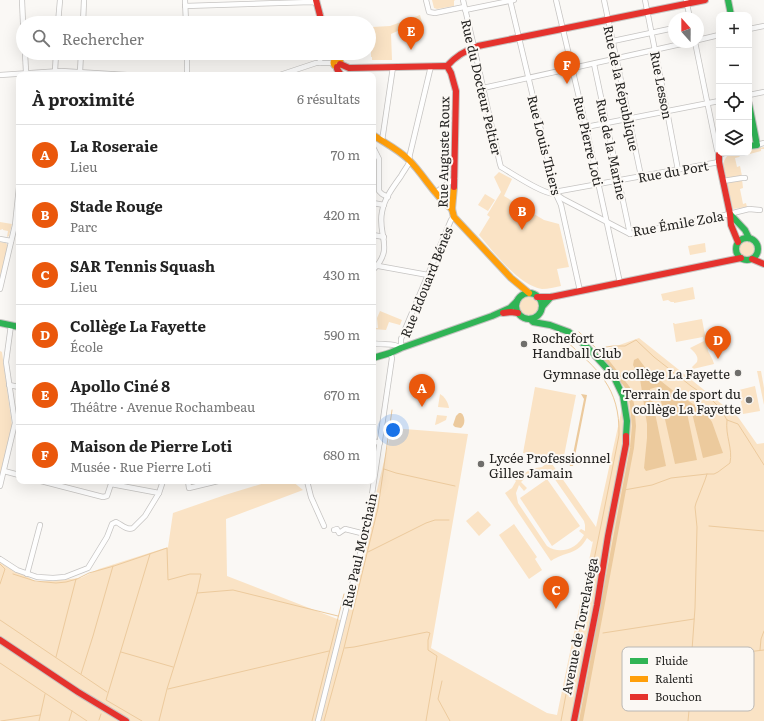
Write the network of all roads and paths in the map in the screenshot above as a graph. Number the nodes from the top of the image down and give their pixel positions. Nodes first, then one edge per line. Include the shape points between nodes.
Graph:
1 (22, 0) edge
2 (60, 0) edge
3 (84, 0) edge
4 (426, 0) edge
5 (462, 0) edge
6 (511, 0) edge
7 (556, 0) edge
8 (604, 0) edge
9 (645, 0) edge
10 (705, 0) edge
11 (728, 0) edge
12 (317, 1) edge
13 (686, 2) edge
14 (185, 3) edge
15 (464, 8) junction
16 (647, 12) junction
17 (688, 12) edge
18 (730, 12) edge
19 (321, 15) edge
20 (23, 16) edge
21 (59, 16) edge
22 (83, 16) edge
23 (186, 16) edge
24 (608, 20) junction
25 (764, 26) edge
26 (752, 28) edge
27 (562, 29) junction
28 (668, 29) edge
29 (652, 33) junction
30 (716, 36) edge
31 (518, 38) junction
32 (704, 39) edge
33 (613, 41) junction
34 (474, 47) junction
35 (668, 47) edge
36 (696, 48) edge
37 (655, 50) junction
38 (616, 58) junction
39 (25, 60) edge
40 (56, 60) edge
41 (81, 60) edge
42 (187, 60) edge
43 (337, 61) edge
44 (320, 62) joint
45 (594, 64) junction
46 (431, 66) junction
47 (447, 66) junction
48 (393, 67) junction
49 (572, 68) junction
50 (55, 71) junction
51 (26, 72) edge
52 (44, 72) edge
53 (58, 72) edge
54 (80, 72) edge
55 (187, 72) edge
56 (289, 72) edge
57 (339, 72) edge
58 (16, 73) edge
59 (0, 75) edge
60 (528, 78) junction
61 (483, 88) junction
62 (764, 92) edge
63 (752, 94) edge
64 (716, 102) edge
65 (707, 103) junction
66 (667, 111) junction
67 (629, 119) junction
68 (752, 119) edge
69 (606, 123) junction
70 (586, 127) junction
71 (376, 137) edge
72 (381, 140) junction
73 (764, 143) edge
74 (376, 144) edge
75 (716, 145) edge
76 (757, 145) junction
77 (752, 146) edge
78 (376, 153) edge
79 (720, 156) edge
80 (409, 160) junction
81 (719, 162) junction
82 (500, 164) joint
83 (678, 170) junction
84 (640, 176) junction
85 (455, 178) junction
86 (745, 178) dead end
87 (618, 181) junction
88 (723, 181) junction
89 (599, 185) junction
90 (435, 193) junction
91 (556, 194) junction
92 (388, 197) junction
93 (376, 204) edge
94 (384, 205) junction
95 (452, 209) junction
96 (16, 210) edge
97 (760, 210) dead end
98 (730, 214) junction
99 (454, 217) junction
100 (607, 222) junction
101 (630, 234) junction
102 (376, 236) edge
103 (384, 237) junction
104 (749, 238) junction
105 (0, 239) edge
106 (11, 241) junction
107 (738, 242) junction
108 (736, 249) junction
109 (762, 250) edge
110 (741, 258) junction
111 (752, 259) junction
112 (376, 264) edge
113 (716, 264) junction
114 (764, 264) edge
115 (376, 265) edge
116 (428, 274) junction
117 (511, 278) junction
118 (620, 282) junction
119 (0, 289) edge
120 (580, 291) junction
121 (529, 293) junction
122 (537, 297) junction
123 (551, 297) junction
124 (518, 299) junction
125 (541, 310) junction
126 (518, 313) junction
127 (492, 316) junction
128 (530, 319) junction
129 (0, 323) edge
130 (11, 325) junction
131 (550, 325) junction
132 (16, 326) edge
133 (376, 344) edge
134 (401, 348) junction
135 (390, 353) junction
136 (376, 357) edge
137 (9, 385) junction
138 (16, 386) edge
139 (16, 418) edge
140 (16, 427) edge
141 (376, 442) edge
142 (380, 443) junction
143 (376, 469) edge
144 (4, 471) junction
145 (16, 474) edge
146 (53, 484) edge
147 (111, 484) edge
148 (111, 484) edge
149 (162, 484) edge
150 (188, 484) edge
151 (204, 484) edge
152 (308, 484) edge
153 (374, 484) edge
154 (0, 486) edge
155 (189, 488) junction
156 (184, 491) dead end
157 (159, 493) junction
158 (40, 525) dead end
159 (324, 526) dead end
160 (334, 530) dead end
161 (364, 534) junction
162 (608, 536) junction
163 (0, 559) edge
164 (27, 574) junction
165 (0, 640) edge
166 (126, 721) edge
167 (318, 721) edge
168 (571, 721) edge
169 (574, 721) edge

1 - 20 street
2 - 21 street
3 - 22 street
4 - 15 street via 429,12
5 - 15 street, Rue du Docteur Peltier
6 - 15 street
6 - 31 street, Rue Louis Thiers
7 - 27 street, Rue Pierre Loti
8 - 24 street, Rue de la République
9 - 16 street, Rue Lesson
10 - 13 main road
11 - 18 main road
12 - 14 street
12 - 19 main road
13 - 16 main road
13 - 17 street
14 - 23 street
15 - 34 street, Rue du Docteur Peltier
16 - 24 main road
16 - 29 street, Rue Lesson
24 - 27 main road
24 - 33 street, Rue de la République
25 - 26 street
27 - 31 main road
27 - 49 street, Rue Pierre Loti
28 - 29 street
29 - 33 street
29 - 37 street, Rue Lesson
30 - 32 street
31 - 34 main road
31 - 60 street, Rue Louis Thiers
33 - 38 street, Rue de la République
34 - 47 main road via 452,60
34 - 61 street, Rue du Docteur Peltier
35 - 37 street
36 - 65 street
37 - 38 street
37 - 66 street, Rue Lesson
38 - 45 street
38 - 67 street, Rue de la République
39 - 51 street
40 - 50 street
41 - 54 street
42 - 55 street
43 - 44 street
43 - 48 main road via 349,68
43 - 57 main road
44 - 56 street
45 - 49 street
45 - 69 street, Rue de la Marine
46 - 47 main road
46 - 48 main road
46 - 80 street
47 - 85 main road, Rue Auguste Roux via 456,90
48 - 72 street
49 - 60 street
49 - 70 street, Rue Pierre Loti
50 - 52 street
50 - 53 street
58 - 59 street
60 - 61 street
60 - 91 street, Rue Louis Thiers
61 - 82 street, Rue du Docteur Peltier
62 - 63 street
64 - 65 street
65 - 66 street
65 - 75 street
66 - 67 street
66 - 83 street, Rue Lesson
67 - 69 street
67 - 84 street, Rue de la République
68 - 76 main road
69 - 70 street
69 - 87 street, Rue de la Marine
70 - 89 street, Rue Pierre Loti
71 - 72 main road
72 - 74 street
72 - 80 main road
73 - 76 street
76 - 77 main road
78 - 92 street via 379,159 379,191
79 - 81 main road
80 - 90 main road
80 - 92 street
81 - 83 street, Rue du Port
81 - 88 main road
82 - 91 street, Rue Émile Zola via 501,167 538,188
83 - 84 street, Rue du Port
84 - 87 street, Rue du Port
85 - 90 street
85 - 95 main road, Rue Auguste Roux
86 - 88 street
87 - 89 street, Rue du Port
87 - 101 street, Rue de la Marine
88 - 98 main road
89 - 91 street, Rue du Port via 560,191
89 - 100 street, Rue Pierre Loti
90 - 95 main road
91 - 100 street, Rue Émile Zola
91 - 120 street, Rue Louis Thiers via 561,205
92 - 94 street
93 - 94 street
94 - 103 street via 381,218
95 - 99 main road, Rue Auguste Roux
96 - 106 street
97 - 98 street, Rue Émile Zola via 749,209
98 - 101 street, Rue Émile Zola
98 - 104 main road
98 - 107 main road via 731,225
99 - 116 street, Rue Edouard Bénès
99 - 117 main road
100 - 101 street, Rue Émile Zola
100 - 118 street, Rue Pierre Loti
102 - 103 street
103 - 112 street via 382,258
104 - 107 main road
104 - 109 main road
105 - 106 street
106 - 119 street
107 - 108 main road
108 - 110 main road
108 - 113 main road via 727,259
109 - 111 main road
110 - 111 main road
110 - 113 main road
111 - 114 main road
113 - 118 main road
115 - 116 street
116 - 134 street, Rue Edouard Bénès via 401,339
117 - 121 main road
117 - 124 main road
118 - 120 main road
120 - 123 main road
121 - 122 main road
121 - 124 main road
122 - 123 main road
122 - 125 main road via 541,303
123 - 125 main road
124 - 126 main road
124 - 127 main road via 510,308
125 - 128 main road
125 - 131 main road
126 - 127 main road via 509,312
126 - 128 main road via 523,318
127 - 134 main road
128 - 131 main road, Avenue de Torrelavéga via 533,322
129 - 130 main road
130 - 132 main road
130 - 137 street via 6,362
131 - 162 main road, Avenue de Torrelavéga via 569,332 586,346 613,375 623,396 627,421 626,444
133 - 134 street via 397,345
134 - 135 main road
135 - 136 main road
135 - 142 street, Rue Paul Morchain via 392,358
137 - 138 street
137 - 139 street
140 - 144 street
141 - 142 street
142 - 143 street, Rue Paul Morchain
144 - 145 street
144 - 154 street
146 - 147 street via 103,497 107,496
148 - 157 street
149 - 157 street
150 - 155 street
151 - 155 street
152 - 159 street
153 - 161 street, Rue Paul Morchain
155 - 156 street
157 - 164 street via 145,516 132,528 128,529 116,522 112,524 107,537 86,569 60,578
158 - 164 street
160 - 161 street via 337,529 339,532 346,529
161 - 167 street, Rue Paul Morchain
162 - 168 main road, Avenue de Torrelavéga
162 - 169 main road, Avenue de Torrelavéga
163 - 164 street
165 - 166 main road

